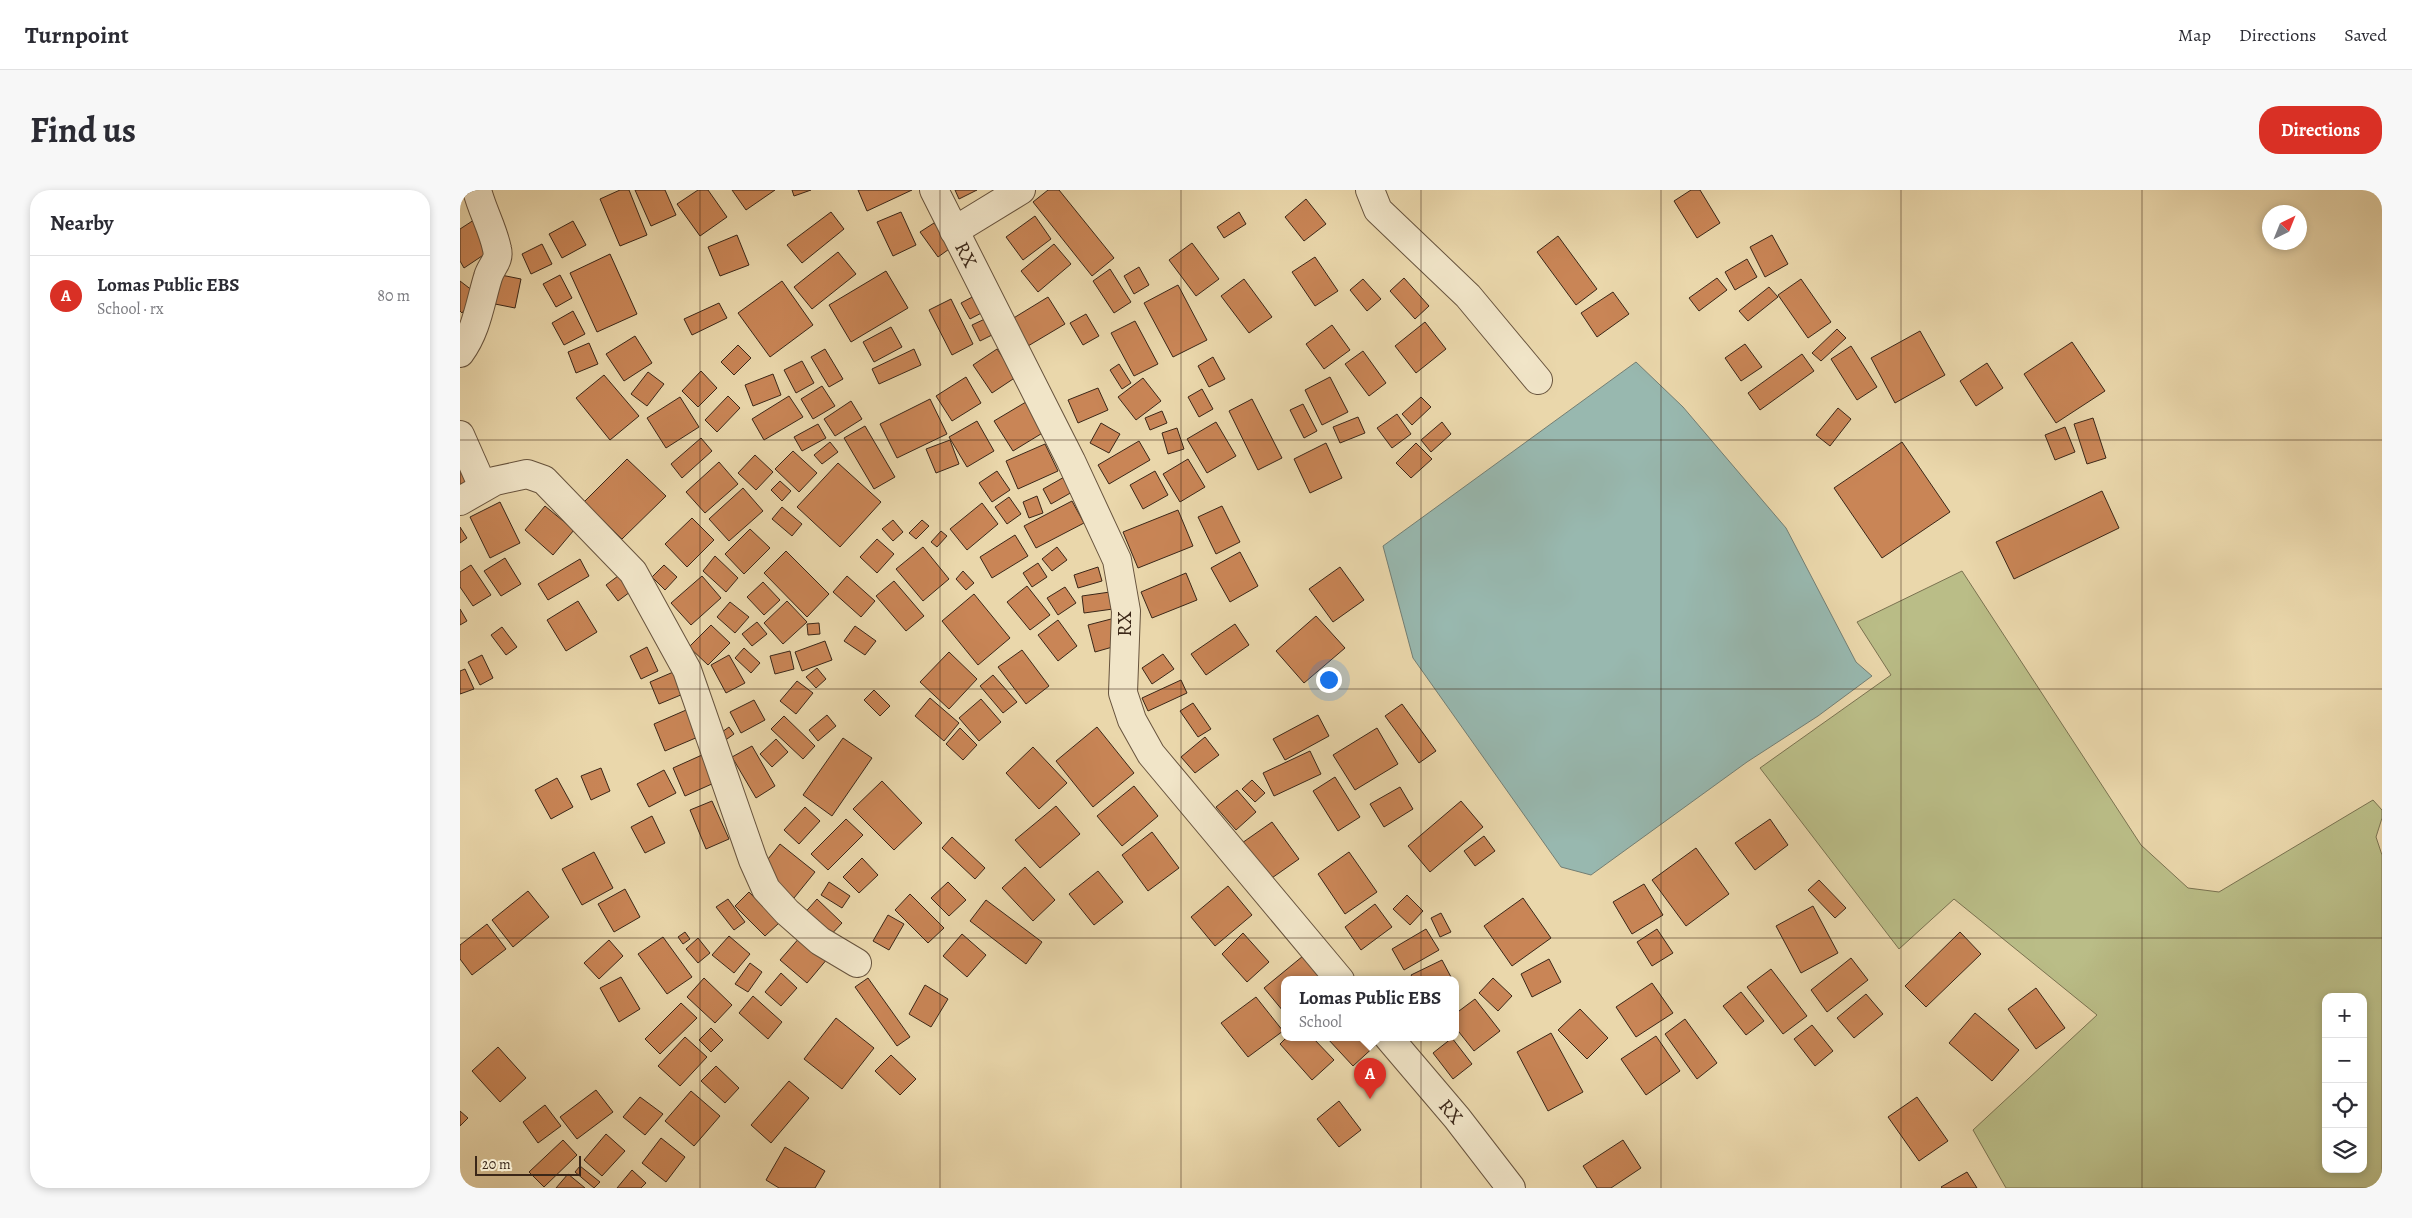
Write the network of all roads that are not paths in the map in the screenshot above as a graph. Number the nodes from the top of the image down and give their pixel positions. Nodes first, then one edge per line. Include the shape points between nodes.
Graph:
1 (477, 190) edge
2 (934, 190) edge
3 (1021, 190) edge
4 (1370, 190) edge
5 (954, 231) junction
6 (460, 353) edge
7 (1538, 380) dead end
8 (460, 435) edge
9 (483, 487) junction
10 (460, 501) edge
11 (857, 963) dead end
12 (1337, 976) edge
13 (1392, 1041) edge
14 (1511, 1188) edge

1 - 6 street via 498,250 497,263 489,274 473,330
2 - 5 street, RX
3 - 5 street, RX
4 - 7 street via 1378,210 1468,296
5 - 12 street, RX via 1072,461 1117,560 1126,611 1123,693 1132,720 1157,761
8 - 9 street
9 - 10 street
9 - 11 street via 527,474 544,480 633,572 687,670 766,888 820,941
13 - 14 street, RX

